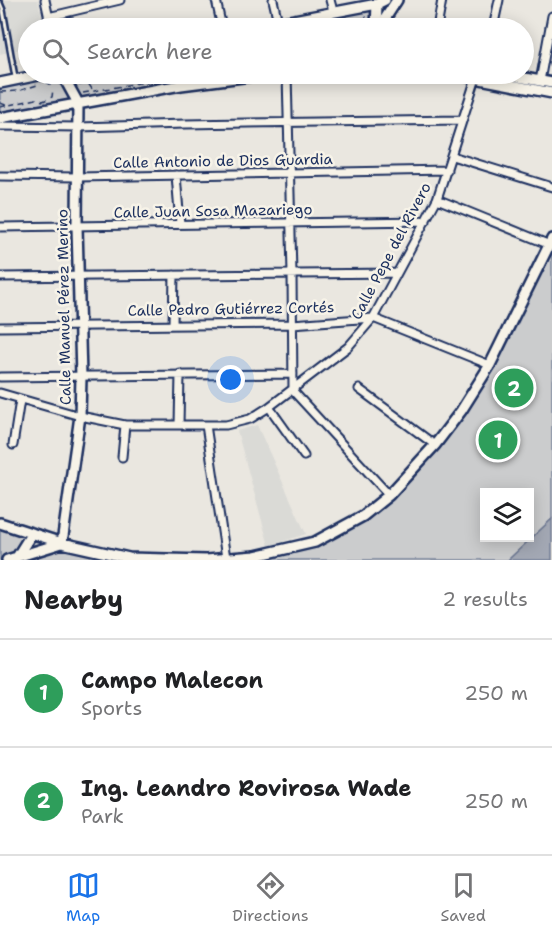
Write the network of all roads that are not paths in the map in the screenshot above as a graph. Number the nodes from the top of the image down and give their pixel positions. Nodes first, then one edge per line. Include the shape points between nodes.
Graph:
1 (45, 0) edge
2 (120, 0) edge
3 (216, 0) edge
4 (273, 0) edge
5 (330, 0) edge
6 (397, 0) edge
7 (442, 0) edge
8 (499, 0) edge
9 (381, 2) edge
10 (0, 3) edge
11 (552, 15) edge
12 (48, 16) joint
13 (334, 16) junction
14 (220, 18) edge
15 (277, 18) edge
16 (315, 18) edge
17 (379, 18) edge
18 (384, 18) edge
19 (438, 18) edge
20 (496, 18) edge
21 (16, 80) joint
22 (534, 80) edge
23 (540, 81) junction
24 (0, 83) edge
25 (552, 83) edge
26 (68, 84) edge
27 (190, 84) edge
28 (287, 84) edge
29 (476, 84) edge
30 (513, 84) edge
31 (552, 93) edge
32 (78, 103) junction
33 (0, 118) edge
34 (462, 120) junction
35 (288, 123) junction
36 (0, 126) edge
37 (79, 128) junction
38 (452, 156) junction
39 (447, 170) junction
40 (291, 173) junction
41 (176, 175) junction
42 (0, 176) edge
43 (78, 177) junction
44 (552, 188) edge
45 (437, 198) junction
46 (426, 221) junction
47 (180, 224) junction
48 (291, 224) junction
49 (77, 226) junction
50 (0, 227) edge
51 (551, 242) edge
52 (397, 273) junction
53 (292, 274) junction
54 (174, 275) junction
55 (78, 276) junction
56 (0, 277) edge
57 (373, 318) junction
58 (173, 324) junction
59 (292, 324) junction
60 (79, 326) junction
61 (0, 327) edge
62 (490, 365) junction
63 (180, 374) junction
64 (293, 374) junction
65 (0, 377) edge
66 (81, 377) junction
67 (358, 389) dead end
68 (293, 391) junction
69 (0, 393) edge
70 (20, 400) junction
71 (269, 407) junction
72 (80, 416) junction
73 (125, 425) junction
74 (179, 425) junction
75 (206, 426) junction
76 (13, 445) dead end
77 (435, 445) junction
78 (304, 456) dead end
79 (122, 457) dead end
80 (389, 495) junction
81 (0, 524) edge
82 (32, 533) junction
83 (62, 543) junction
84 (226, 558) junction
85 (12, 559) edge

1 - 12 street
2 - 12 street
3 - 14 street
4 - 15 street
5 - 13 street
6 - 18 main road
7 - 19 street
8 - 20 street
9 - 13 main road
9 - 17 main road
10 - 21 lane
11 - 23 street
13 - 16 main road
21 - 24 main road
22 - 23 main road
23 - 25 main road
26 - 32 main road, Calle Manuel Pérez Merino
27 - 32 main road
28 - 35 street
29 - 34 street, Calle Pepe del Rivero
30 - 31 main road
32 - 33 main road
32 - 37 main road, Calle Manuel Pérez Merino
34 - 35 street
34 - 38 street, Calle Pepe del Rivero
35 - 37 street
35 - 40 street
36 - 37 street
37 - 43 main road, Calle Manuel Pérez Merino
38 - 39 street, Calle Pepe del Rivero
38 - 44 street
39 - 40 street, Calle Antonio de Dios Guardia
39 - 45 street, Calle Pepe del Rivero
40 - 41 street, Calle Antonio de Dios Guardia
40 - 48 street
41 - 43 street, Calle Antonio de Dios Guardia
41 - 47 street
42 - 43 street, Calle Antonio de Dios Guardia
43 - 49 main road, Calle Manuel Pérez Merino
45 - 46 street, Calle Pepe del Rivero
45 - 51 street
46 - 48 street, Calle Juan Sosa Mazariego
46 - 52 street, Calle Pepe del Rivero
47 - 48 street, Calle Juan Sosa Mazariego
47 - 49 street, Calle Juan Sosa Mazariego
48 - 53 street
49 - 50 street, Calle Juan Sosa Mazariego
49 - 55 main road, Calle Manuel Pérez Merino
51 - 62 main road
52 - 53 street
52 - 57 street, Calle Pepe del Rivero
53 - 54 street
53 - 59 street
54 - 55 street
54 - 58 street
55 - 56 street
55 - 60 main road, Calle Manuel Pérez Merino
57 - 59 street, Calle Pedro Gutiérrez Cortés
57 - 62 street, Calle Pedro Gutiérrez Cortés
57 - 68 street, Calle Pepe del Rivero via 348,347
58 - 59 street, Calle Pedro Gutiérrez Cortés
58 - 60 street, Calle Pedro Gutiérrez Cortés
59 - 64 street
60 - 61 street, Calle Pedro Gutiérrez Cortés
60 - 66 main road, Calle Manuel Pérez Merino
62 - 77 main road
63 - 64 street
63 - 66 street
63 - 74 street
64 - 68 street
65 - 66 street
66 - 72 main road, Calle Manuel Pérez Merino
67 - 77 street
68 - 71 street, Calle Pepe del Rivero
68 - 80 street
69 - 70 street, Calle Pepe del Rivero
70 - 72 street, Calle Pepe del Rivero
70 - 76 street
71 - 75 street, Calle Pepe del Rivero via 250,419
71 - 78 street
72 - 73 street, Calle Pepe del Rivero
72 - 83 main road, Calle Manuel Pérez Merino
73 - 74 street, Calle Pepe del Rivero
73 - 79 street
74 - 75 street, Calle Pepe del Rivero
75 - 84 street
77 - 80 main road
80 - 84 main road via 363,516 315,542 255,556
81 - 82 main road
82 - 83 main road
82 - 85 main road
83 - 84 main road via 129,558
83 - 85 main road

